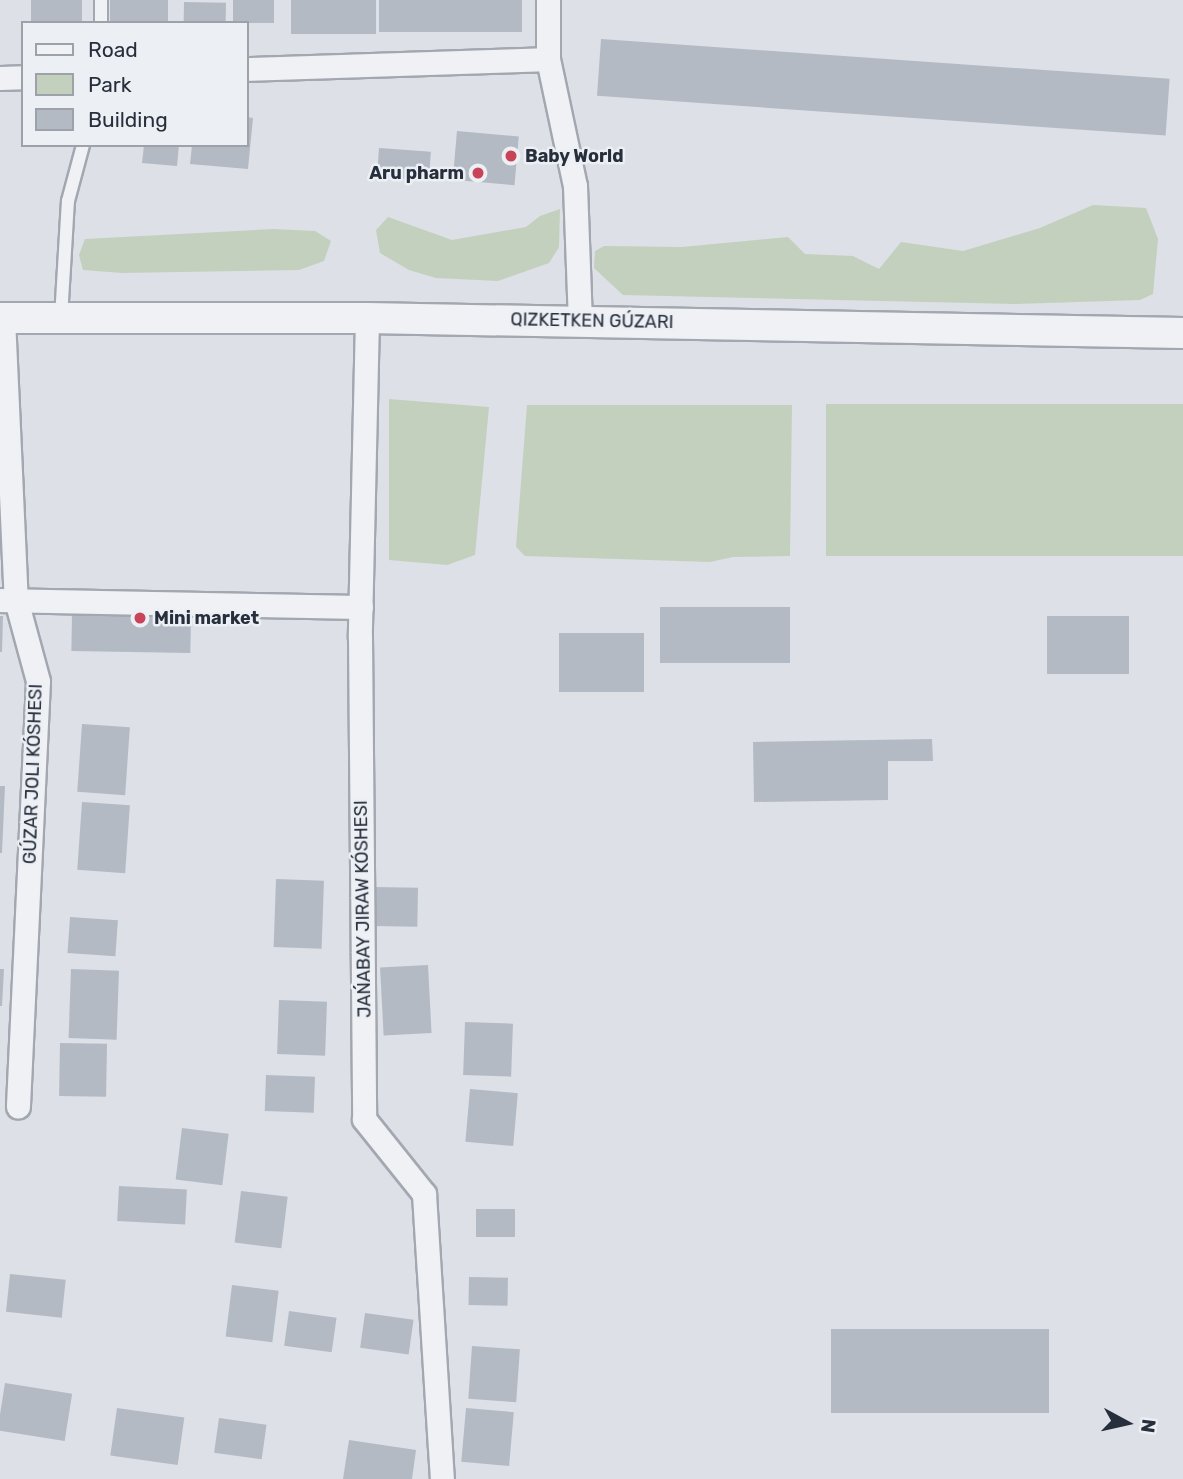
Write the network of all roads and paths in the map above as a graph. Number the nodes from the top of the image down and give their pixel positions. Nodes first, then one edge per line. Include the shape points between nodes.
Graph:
1 (101, 0) edge
2 (548, 0) edge
3 (101, 21) edge
4 (548, 59) junction
5 (248, 69) edge
6 (21, 77) edge
7 (0, 78) edge
8 (82, 147) edge
9 (2, 318) edge
10 (61, 318) junction
11 (366, 318) junction
12 (580, 321) junction
13 (1183, 333) edge
14 (8, 600) edge
15 (361, 607) junction
16 (18, 1107) dead end
17 (442, 1479) edge

1 - 3 lane
2 - 4 street
4 - 5 street
4 - 12 street via 575,186
6 - 7 street
8 - 10 lane via 68,201
9 - 10 street
9 - 14 street
10 - 11 street
11 - 12 street
11 - 15 street
12 - 13 street
14 - 15 street
14 - 16 street via 38,681
15 - 17 street via 365,1119 424,1195

